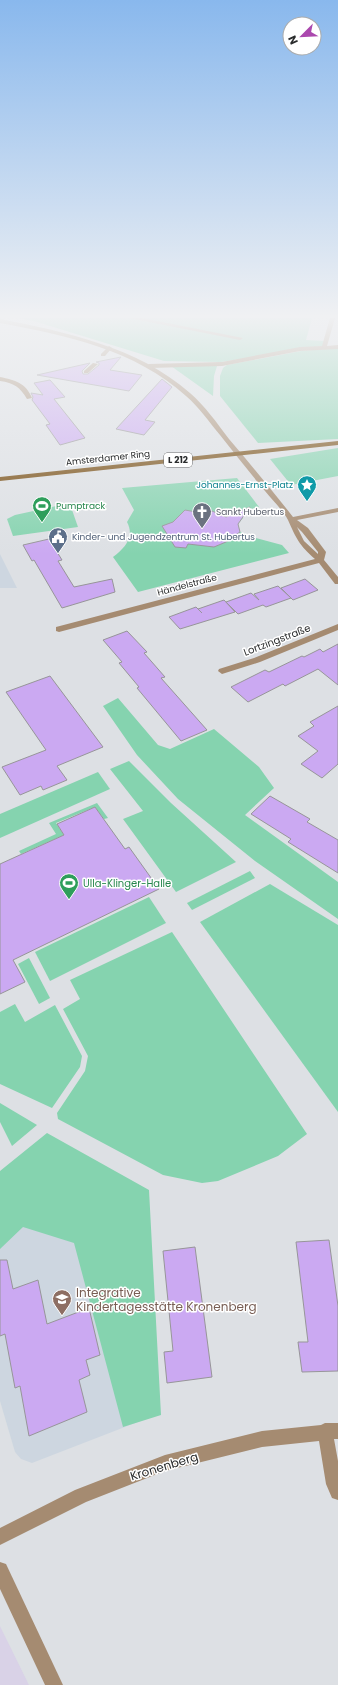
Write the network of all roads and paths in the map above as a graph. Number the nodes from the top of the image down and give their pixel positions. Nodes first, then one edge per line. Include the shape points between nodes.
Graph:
1 (190, 397) edge
2 (338, 443) edge
3 (238, 454) junction
4 (0, 479) edge
5 (338, 510) edge
6 (291, 519) junction
7 (320, 560) junction
8 (338, 582) edge
9 (338, 627) edge
10 (59, 629) dead end
11 (222, 670) dead end
12 (332, 1431) edge
13 (338, 1492) edge
14 (0, 1537) edge
15 (0, 1570) edge
16 (54, 1685) edge

1 - 3 street
2 - 3 main road, Amsterdamer Ring / L 212
3 - 4 main road, Amsterdamer Ring / L 212
3 - 6 street
5 - 6 street
6 - 7 street via 294,532 310,553
7 - 8 street
7 - 10 street, Händelstraße
9 - 11 street, Lortzingstraße via 257,660
12 - 13 street via 334,1484
12 - 14 street, Kronenberg via 262,1438 165,1463 81,1496
15 - 16 street

